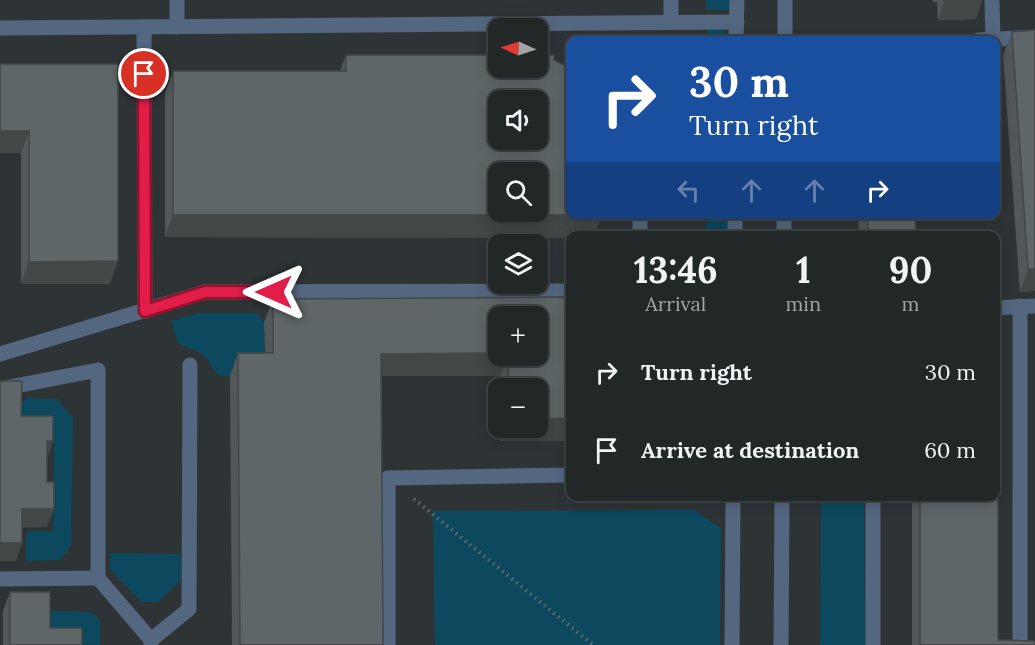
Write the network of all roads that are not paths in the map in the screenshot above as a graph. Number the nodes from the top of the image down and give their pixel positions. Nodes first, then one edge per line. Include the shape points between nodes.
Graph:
1 (177, 0) edge
2 (671, 0) edge
3 (737, 0) edge
4 (785, 0) edge
5 (992, 0) edge
6 (671, 22) junction
7 (736, 22) junction
8 (144, 27) junction
9 (177, 27) junction
10 (0, 28) edge
11 (736, 36) edge
12 (785, 36) edge
13 (987, 36) edge
14 (1035, 37) edge
15 (1000, 39) edge
16 (566, 291) edge
17 (1028, 306) edge
18 (1000, 308) edge
19 (145, 311) junction
20 (0, 354) edge
21 (190, 365) dead end
22 (0, 389) edge
23 (566, 475) edge
24 (733, 501) edge
25 (782, 501) edge
26 (873, 501) edge
27 (98, 578) junction
28 (0, 579) edge
29 (151, 642) edge
30 (1020, 643) edge
31 (388, 645) edge
32 (732, 645) edge
33 (781, 645) edge
34 (873, 645) edge

1 - 9 street
2 - 6 street
3 - 7 street
4 - 12 street
5 - 13 street
6 - 7 street
6 - 9 street
7 - 11 street
8 - 9 street
8 - 10 street
8 - 19 street
14 - 15 street
16 - 19 street via 205,292
17 - 18 street
17 - 30 street
19 - 20 street
21 - 29 street via 189,609
22 - 27 street via 98,370
23 - 31 street via 388,478
24 - 32 street
25 - 33 street
26 - 34 street
27 - 28 street
27 - 29 street

